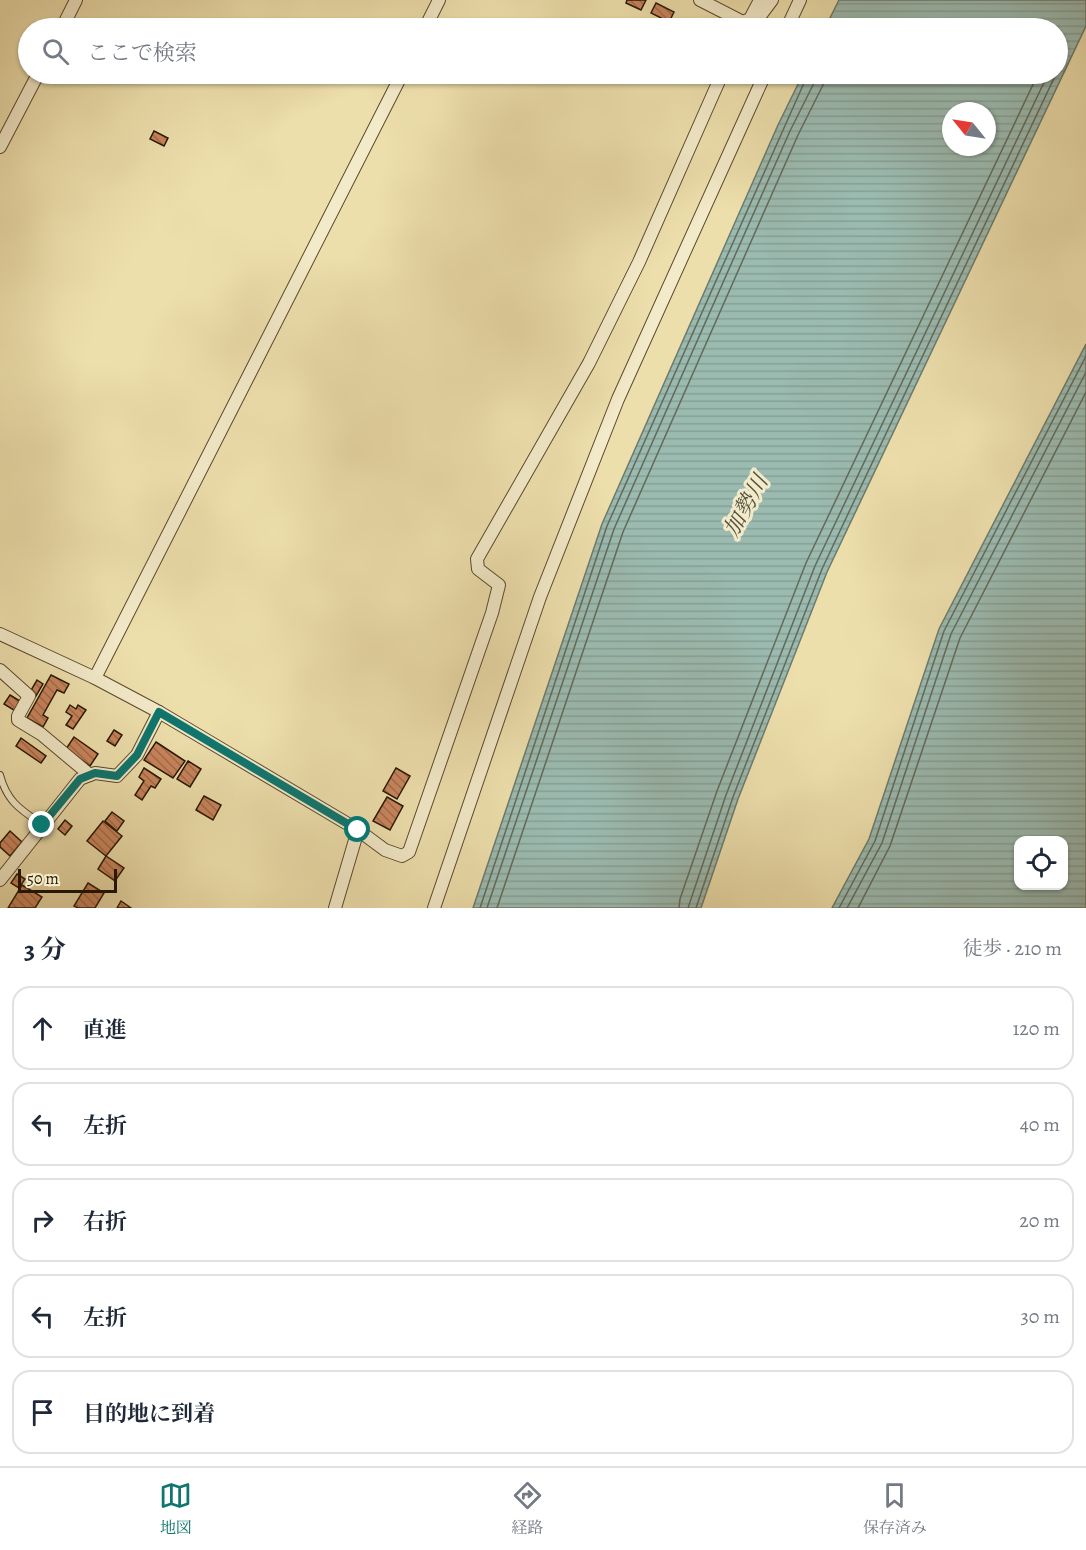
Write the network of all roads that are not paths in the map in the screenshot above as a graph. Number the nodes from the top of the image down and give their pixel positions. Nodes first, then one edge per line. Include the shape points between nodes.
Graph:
1 (76, 0) edge
2 (439, 0) edge
3 (700, 0) edge
4 (760, 0) edge
5 (772, 0) edge
6 (800, 0) edge
7 (67, 18) edge
8 (430, 18) edge
9 (735, 18) edge
10 (748, 18) edge
11 (756, 18) edge
12 (792, 18) edge
13 (33, 84) edge
14 (397, 84) edge
15 (718, 84) edge
16 (760, 84) edge
17 (0, 147) edge
18 (0, 634) edge
19 (0, 670) edge
20 (94, 678) junction
21 (159, 712) junction
22 (0, 775) edge
23 (90, 775) junction
24 (42, 825) junction
25 (358, 830) junction
26 (0, 880) edge
27 (335, 908) edge
28 (434, 908) edge

1 - 7 street
2 - 8 street
3 - 9 street
4 - 10 street
5 - 11 street
6 - 12 street
13 - 17 street
14 - 20 street
15 - 25 street via 639,262 594,352 477,559 478,569 500,585 409,852 402,856 385,850
16 - 28 street via 618,399 544,586
18 - 20 street
19 - 23 street via 29,696 18,720
20 - 21 street
21 - 23 street via 137,755 117,776
21 - 25 street
22 - 24 lane via 9,798
23 - 24 street via 80,779
24 - 26 street
25 - 27 street

